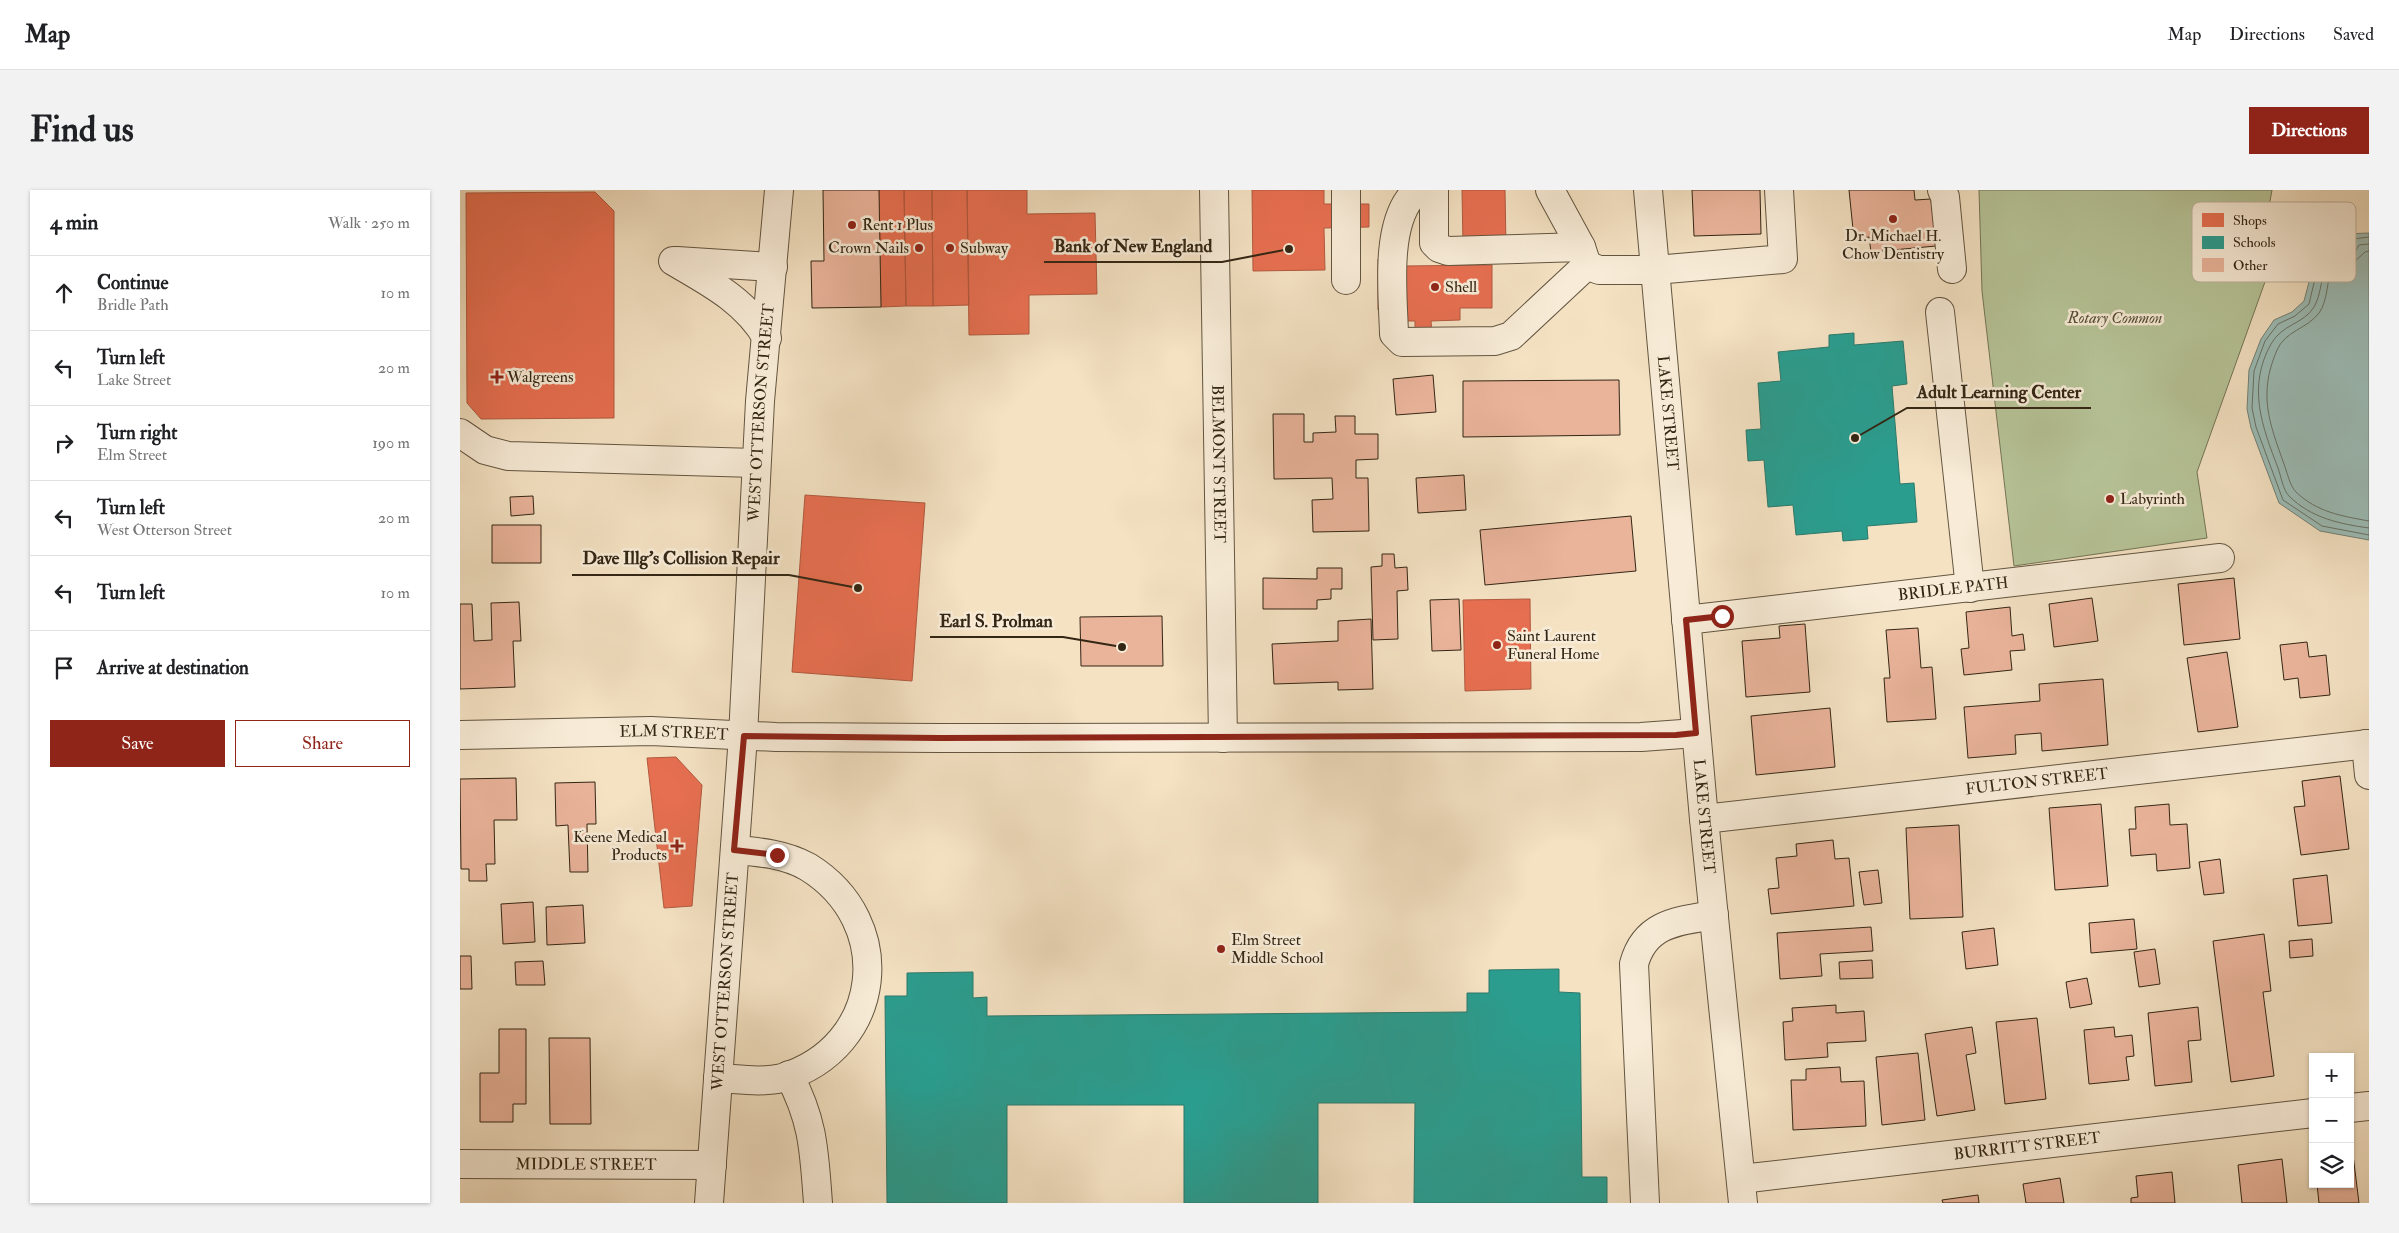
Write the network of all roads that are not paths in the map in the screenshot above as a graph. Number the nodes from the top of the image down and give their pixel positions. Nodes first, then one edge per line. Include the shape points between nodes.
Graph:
1 (779, 190) edge
2 (1214, 190) edge
3 (1346, 190) edge
4 (1425, 190) edge
5 (1434, 190) edge
6 (1550, 190) edge
7 (1648, 190) edge
8 (1779, 190) edge
9 (1942, 190) edge
10 (1584, 256) junction
11 (773, 266) junction
12 (1952, 269) dead end
13 (1655, 270) junction
14 (1346, 280) dead end
15 (1940, 312) dead end
16 (766, 338) junction
17 (460, 433) edge
18 (756, 463) junction
19 (2220, 558) dead end
20 (1970, 588) junction
21 (1686, 620) junction
22 (1696, 733) junction
23 (460, 735) edge
24 (744, 736) junction
25 (1223, 738) junction
26 (2367, 744) edge
27 (2369, 775) edge
28 (1704, 819) junction
29 (734, 850) junction
30 (1714, 915) junction
31 (789, 1075) junction
32 (718, 1078) junction
33 (2369, 1106) edge
34 (2354, 1108) edge
35 (2309, 1114) edge
36 (460, 1164) edge
37 (712, 1165) junction
38 (1742, 1191) edge
39 (709, 1203) edge
40 (818, 1203) edge
41 (1645, 1203) edge

1 - 11 street, WEST OTTERSON STREET
2 - 25 street, BELMONT STREET
3 - 14 street
4 - 10 street via 1412,196 1395,230 1392,259 1394,334 1402,342 1495,341 1512,336
5 - 10 street via 1434,243 1439,248
6 - 10 street
7 - 13 street, LAKE STREET
8 - 13 street via 1783,259
9 - 12 street
10 - 13 street via 1598,270
11 - 16 street, WEST OTTERSON STREET
11 - 16 street via 673,261 725,292 749,314
13 - 21 street, LAKE STREET
15 - 20 street
16 - 18 street, WEST OTTERSON STREET
17 - 18 street via 485,450 508,456
18 - 24 street, WEST OTTERSON STREET
19 - 20 street, BRIDLE PATH
20 - 21 street, BRIDLE PATH
21 - 22 street, LAKE STREET
22 - 25 street, ELM STREET via 1641,737
22 - 28 street, LAKE STREET
23 - 24 street, ELM STREET via 651,731
24 - 25 street, ELM STREET
24 - 29 street, WEST OTTERSON STREET
26 - 27 street
26 - 28 street, FULTON STREET
28 - 30 street, LAKE STREET
29 - 31 street via 777,855 807,867 842,896 864,938 867,979 856,1019 842,1040 822,1059
29 - 32 street, WEST OTTERSON STREET
30 - 38 street, LAKE STREET
30 - 41 street via 1676,921 1660,928 1640,946 1634,964
31 - 32 street via 772,1080
31 - 40 street via 804,1105 811,1129
32 - 37 street, WEST OTTERSON STREET
33 - 34 street
35 - 38 street, BURRITT STREET
36 - 37 street, MIDDLE STREET
37 - 39 street, WEST OTTERSON STREET

